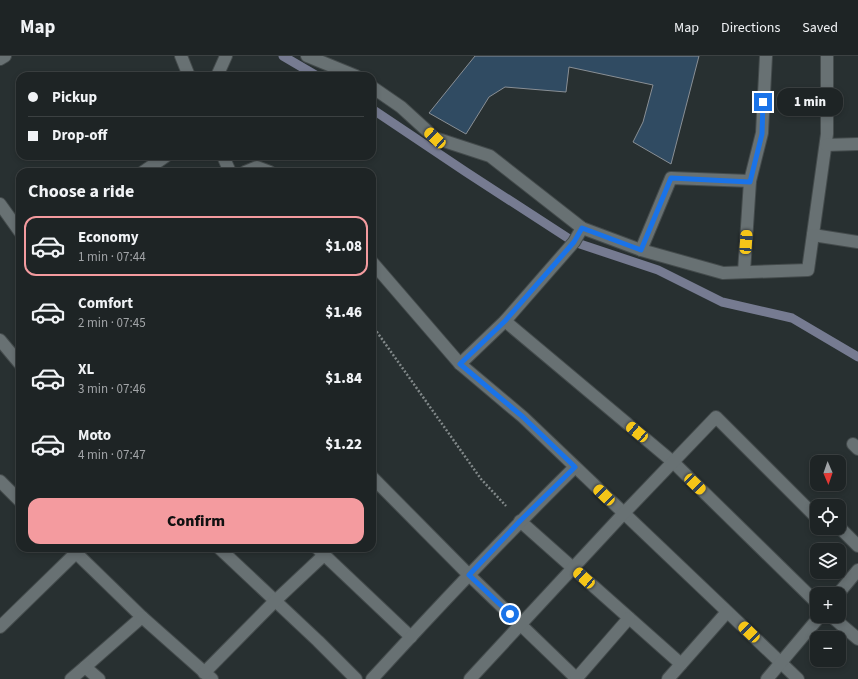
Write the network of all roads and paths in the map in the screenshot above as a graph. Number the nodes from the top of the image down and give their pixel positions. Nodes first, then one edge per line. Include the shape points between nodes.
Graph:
1 (5, 56) edge
2 (180, 56) edge
3 (226, 56) edge
4 (307, 56) edge
5 (766, 56) edge
6 (827, 56) edge
7 (0, 59) edge
8 (187, 72) edge
9 (219, 72) edge
10 (346, 72) edge
11 (376, 90) edge
12 (858, 144) edge
13 (826, 145) junction
14 (160, 160) edge
15 (149, 168) edge
16 (750, 182) junction
17 (0, 204) edge
18 (16, 226) edge
19 (582, 228) junction
20 (813, 235) junction
21 (858, 242) edge
22 (641, 250) junction
23 (376, 267) edge
24 (744, 272) junction
25 (505, 321) junction
26 (376, 331) edge
27 (0, 340) edge
28 (16, 359) edge
29 (460, 364) junction
30 (673, 462) junction
31 (575, 467) junction
32 (376, 481) edge
33 (0, 482) edge
34 (16, 496) edge
35 (810, 511) edge
36 (624, 513) junction
37 (520, 521) junction
38 (846, 534) edge
39 (858, 546) edge
40 (74, 552) edge
41 (78, 552) edge
42 (223, 552) edge
43 (321, 552) edge
44 (573, 568) junction
45 (858, 570) edge
46 (469, 575) junction
47 (844, 587) edge
48 (810, 596) edge
49 (275, 601) junction
50 (727, 612) junction
51 (142, 617) junction
52 (629, 618) junction
53 (814, 623) edge
54 (839, 623) edge
55 (520, 624) junction
56 (0, 627) edge
57 (411, 637) junction
58 (858, 639) edge
59 (781, 663) junction
60 (681, 664) junction
61 (85, 667) junction
62 (208, 676) edge
63 (71, 679) edge
64 (99, 679) edge
65 (356, 679) edge
66 (372, 679) edge
67 (470, 679) edge
68 (577, 679) edge
69 (668, 679) edge
70 (767, 679) edge
71 (798, 679) edge

1 - 7 street
2 - 8 street
3 - 9 street
4 - 10 street
5 - 16 street via 762,134
6 - 13 street
11 - 19 street via 401,107 435,138 490,156
12 - 13 street
13 - 20 street
14 - 15 street
16 - 22 street via 671,178
16 - 24 street
17 - 18 street
19 - 22 street
19 - 25 street via 574,242
20 - 21 street
20 - 24 street via 808,270
22 - 24 street via 723,273
23 - 29 street
25 - 29 street
25 - 30 street
26 - 37 path via 481,479
27 - 28 street
29 - 31 street via 523,417
30 - 35 street via 716,417
30 - 36 street
30 - 48 street
31 - 36 street
31 - 37 street
32 - 46 street
33 - 34 street
36 - 44 street
36 - 50 street
37 - 44 street
37 - 46 street
38 - 39 street
40 - 56 street
41 - 51 street
42 - 49 street
43 - 49 street
43 - 57 street
44 - 52 street
44 - 55 street
45 - 47 street
46 - 55 street
46 - 57 street
49 - 62 street
49 - 65 street
50 - 59 street
50 - 60 street
51 - 61 street
51 - 62 street
52 - 60 street
52 - 68 street
53 - 59 street
54 - 58 street
55 - 67 street
55 - 68 street
57 - 66 street
59 - 70 street
59 - 71 street
60 - 69 street
61 - 63 street
61 - 64 street

